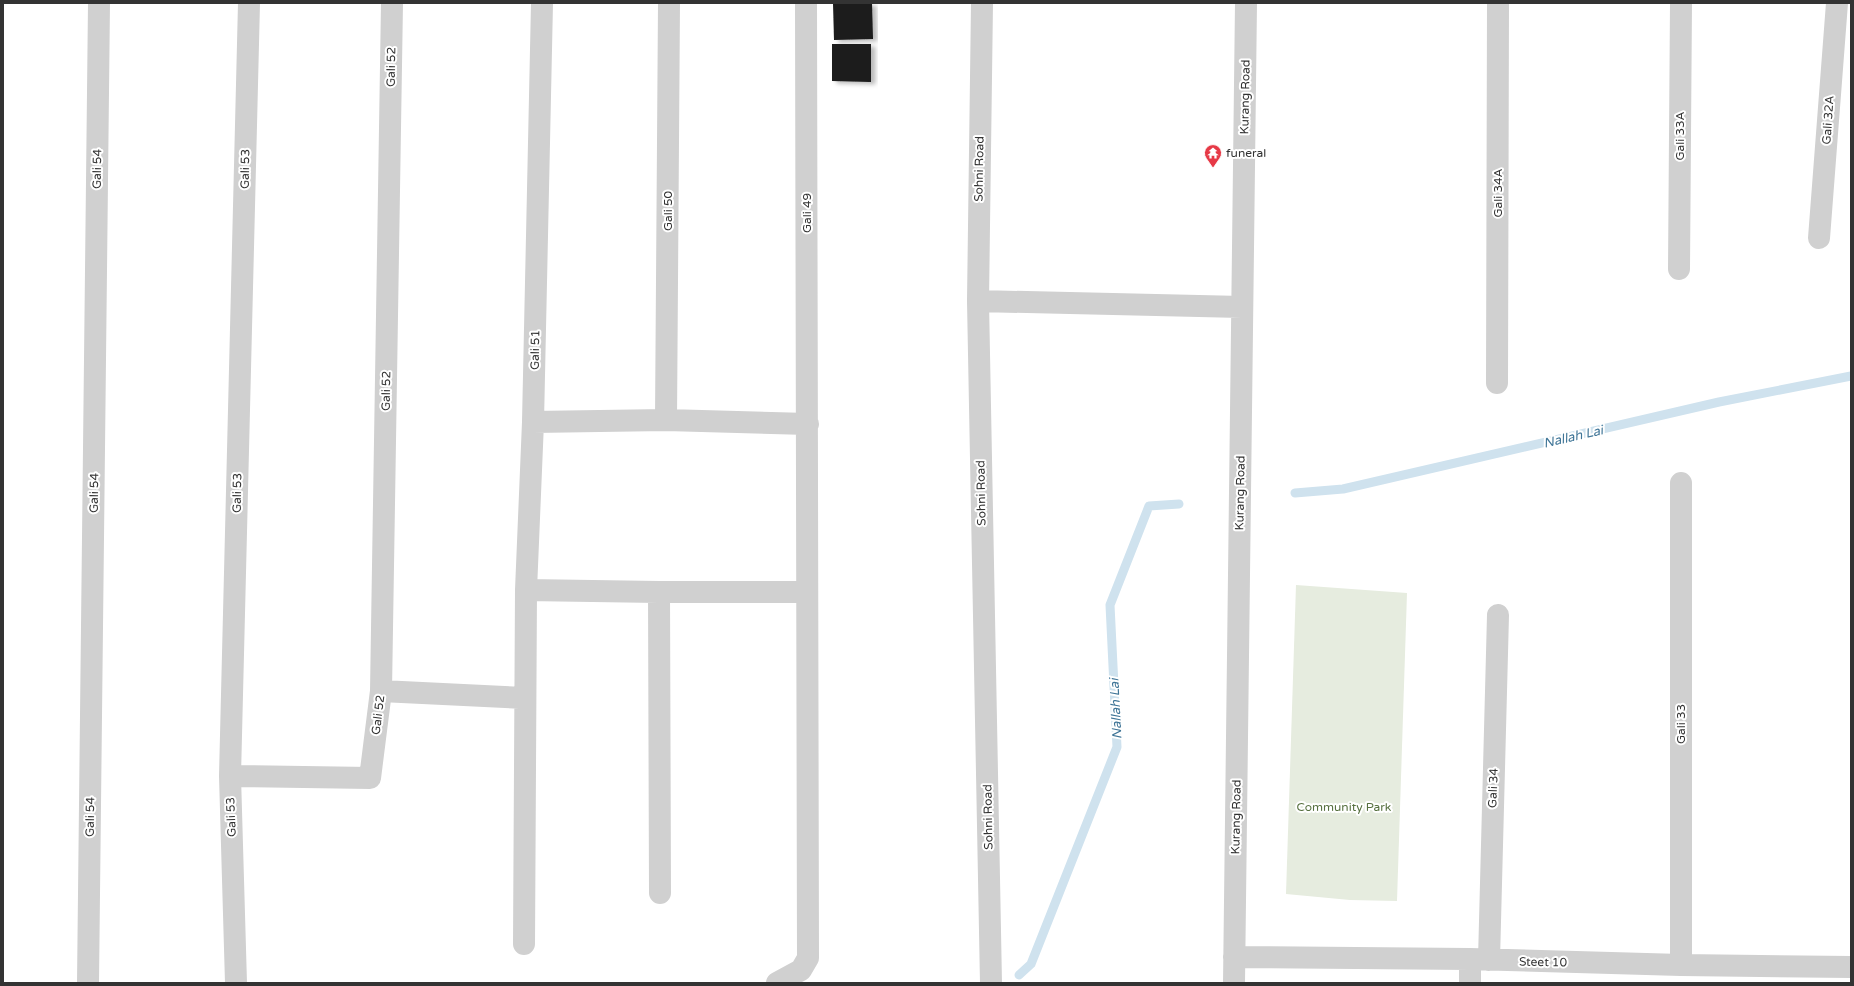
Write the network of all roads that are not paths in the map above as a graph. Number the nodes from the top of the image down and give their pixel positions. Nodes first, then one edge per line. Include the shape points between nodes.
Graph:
1 (99, 3) edge
2 (249, 3) edge
3 (392, 3) edge
4 (542, 3) edge
5 (669, 3) edge
6 (806, 3) edge
7 (982, 3) edge
8 (1246, 3) edge
9 (1498, 3) edge
10 (1681, 3) edge
11 (1837, 3) edge
12 (1819, 238) dead end
13 (1679, 269) dead end
14 (978, 300) junction
15 (1242, 307) junction
16 (1497, 384) dead end
17 (666, 420) junction
18 (533, 422) junction
19 (808, 424) junction
20 (1681, 483) dead end
21 (526, 590) junction
22 (659, 592) junction
23 (807, 592) junction
24 (1498, 615) dead end
25 (381, 691) junction
26 (525, 698) junction
27 (230, 776) junction
28 (660, 893) dead end
29 (524, 944) dead end
30 (1234, 957) junction
31 (1479, 960) junction
32 (1681, 966) junction
33 (1839, 972) edge
34 (1654, 974) edge
35 (88, 983) edge
36 (236, 983) edge
37 (776, 983) edge
38 (991, 983) edge
39 (1234, 983) edge
40 (1470, 983) edge

1 - 35 street, Gali 54
2 - 27 street, Gali 53
3 - 25 street, Gali 52
4 - 18 street, Gali 51
5 - 17 street, Gali 50
6 - 19 street, Gali 49
7 - 14 street, Sohni Road
8 - 15 street, Kurang Road
9 - 16 street, Gali 34A
10 - 13 street, Gali 33A
11 - 12 street, Gali 32A
14 - 15 street
14 - 38 street, Sohni Road
15 - 30 street, Kurang Road
17 - 18 street
17 - 19 street
18 - 21 street, Gali 51
19 - 23 street, Gali 49
20 - 32 street, Gali 33
21 - 22 street
21 - 26 street, Gali 51
22 - 23 street
22 - 28 street
23 - 37 street, Gali 49 via 808,958 801,970
24 - 31 street, Gali 34
25 - 26 street
25 - 27 street, Gali 52 via 370,778
26 - 29 street, Gali 51
27 - 36 street, Gali 53
30 - 31 street, Steet 10
30 - 39 street, Kurang Road
31 - 34 street, Steet 10
31 - 40 street, Gali 34
32 - 33 street, Steet 10
32 - 34 street, Steet 10

